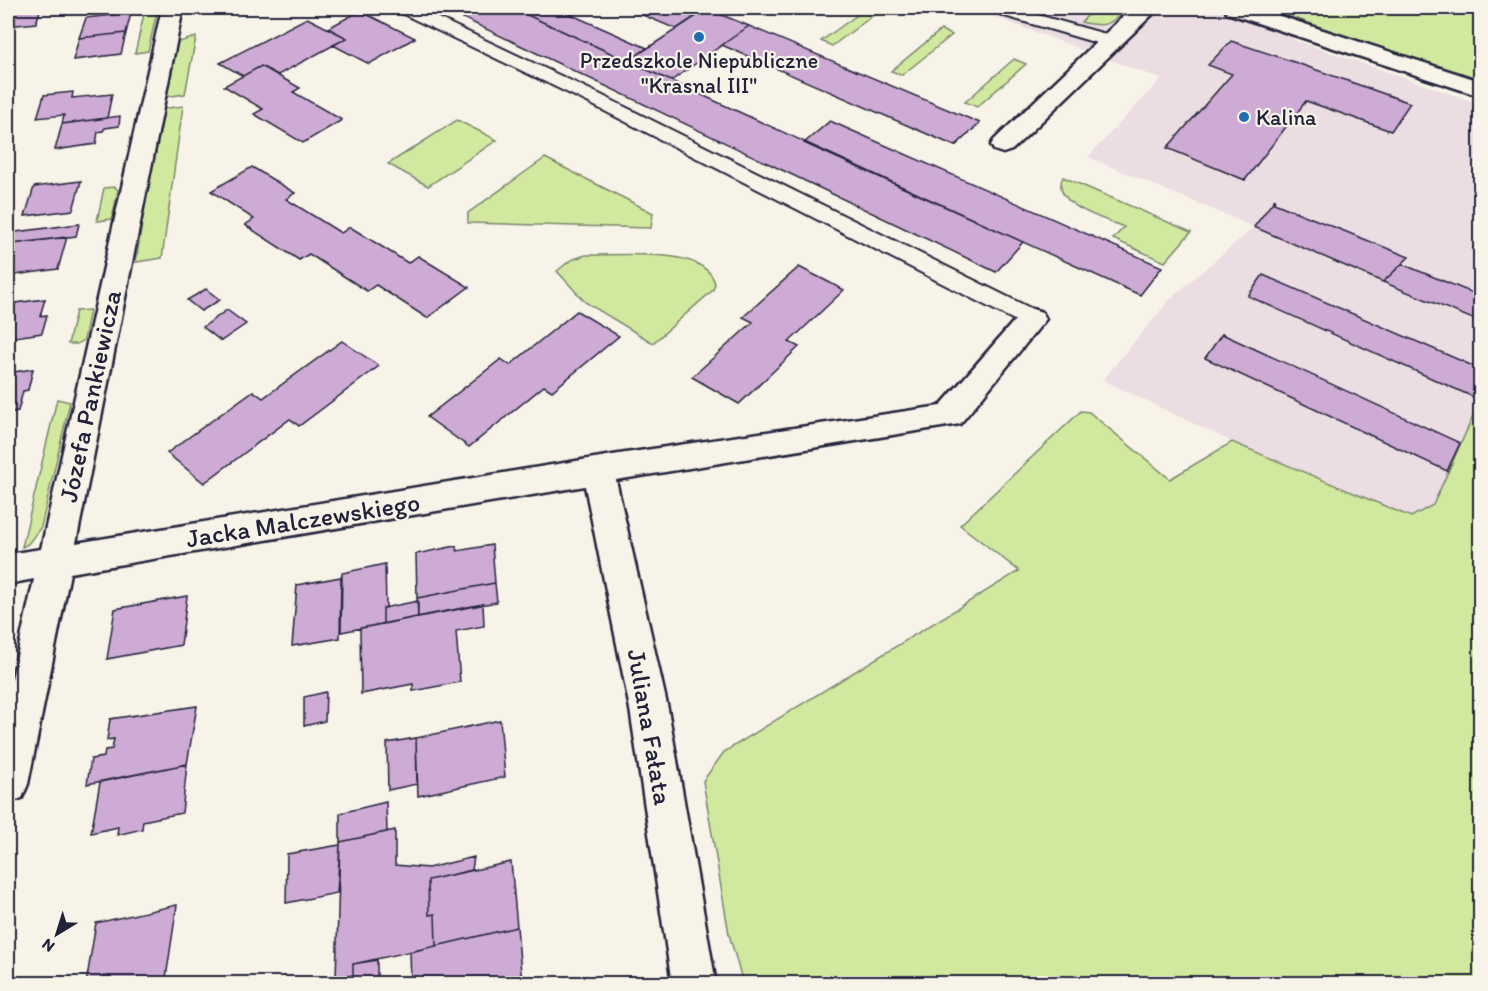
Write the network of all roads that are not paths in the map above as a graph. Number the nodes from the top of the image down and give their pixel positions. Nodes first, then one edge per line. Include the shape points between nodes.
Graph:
1 (172, 8) edge
2 (405, 8) edge
3 (1148, 8) edge
4 (1247, 9) edge
5 (1007, 11) dead end
6 (1110, 41) junction
7 (1480, 89) edge
8 (1004, 145) dead end
9 (1032, 319) joint
10 (598, 471) junction
11 (54, 561) junction
12 (8, 569) edge
13 (8, 783) edge
14 (694, 984) edge

1 - 11 street, Józefa Pankiewicza
2 - 9 lane
3 - 6 street
4 - 7 street
5 - 6 lane
6 - 8 street
9 - 10 street, Jacka Malczewskiego via 949,416
10 - 11 street, Jacka Malczewskiego
10 - 14 street, Juliana Fałata via 649,709
11 - 12 street, Jacka Malczewskiego
11 - 13 street, Józefa Pankiewicza

